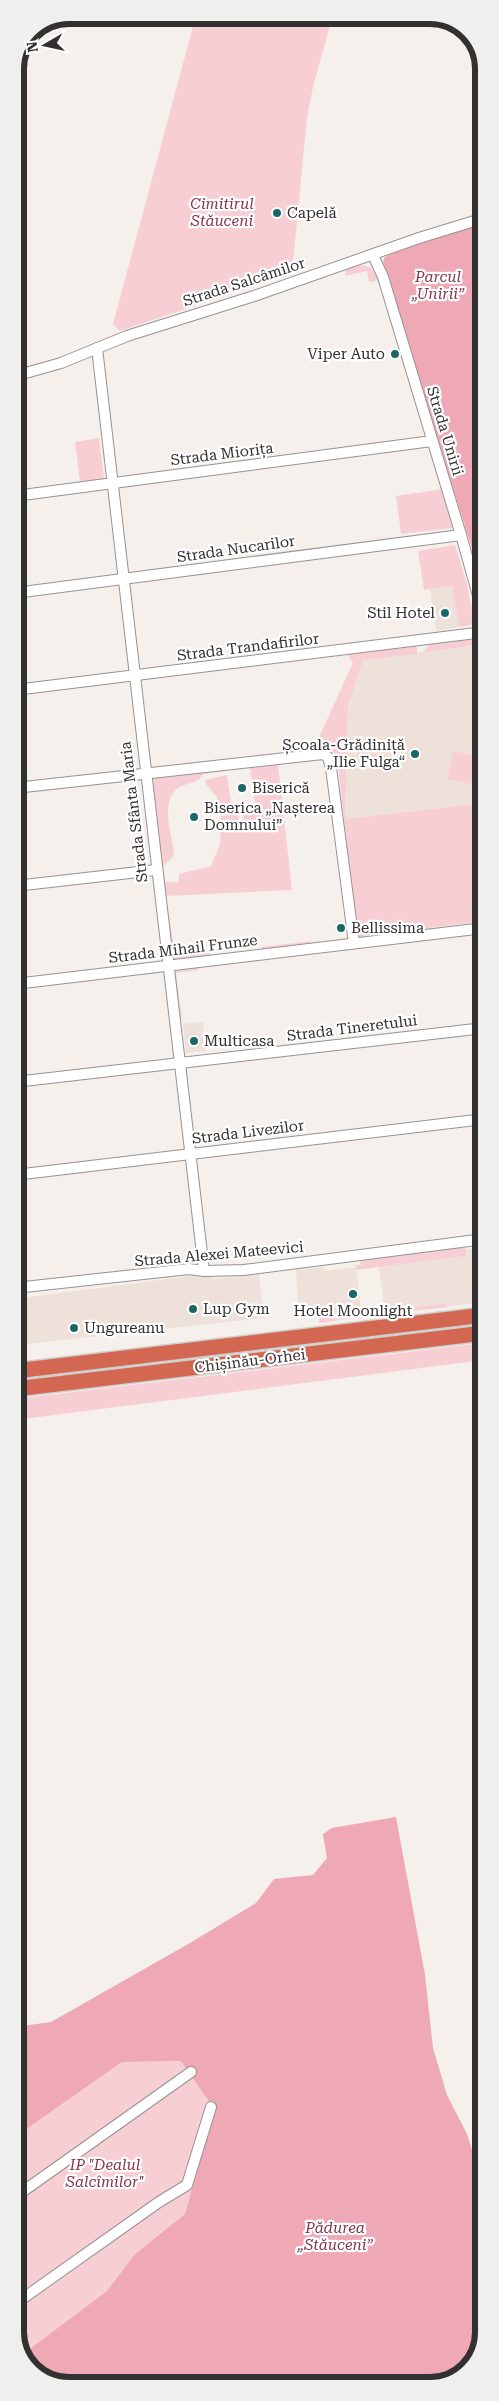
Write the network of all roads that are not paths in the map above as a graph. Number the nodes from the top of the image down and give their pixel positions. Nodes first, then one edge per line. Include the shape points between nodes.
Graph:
1 (475, 221) edge
2 (374, 255) junction
3 (97, 348) junction
4 (24, 373) edge
5 (432, 441) junction
6 (112, 484) junction
7 (24, 495) edge
8 (461, 535) junction
9 (124, 579) junction
10 (475, 585) edge
11 (24, 593) edge
12 (475, 633) edge
13 (134, 676) junction
14 (24, 689) edge
15 (144, 772) junction
16 (24, 787) edge
17 (156, 870) junction
18 (24, 885) edge
19 (475, 929) edge
20 (354, 943) junction
21 (167, 966) junction
22 (24, 983) edge
23 (475, 1029) edge
24 (179, 1063) junction
25 (24, 1081) edge
26 (475, 1120) edge
27 (190, 1155) junction
28 (24, 1174) edge
29 (475, 1240) edge
30 (204, 1271) junction
31 (24, 1287) edge
32 (475, 1316) edge
33 (475, 1334) edge
34 (24, 1370) edge
35 (24, 1388) edge
36 (190, 2072) dead end
37 (211, 2107) dead end
38 (24, 2191) edge
39 (24, 2298) edge

1 - 2 street, Strada Salcâmilor
2 - 3 street, Strada Salcâmilor
2 - 5 street, Strada Unirii
3 - 4 street, Strada Salcâmilor
3 - 6 street, Strada Sfânta Maria
5 - 6 street, Strada Miorița
5 - 8 street, Strada Unirii
6 - 7 street, Strada Miorița
6 - 9 street, Strada Sfânta Maria
8 - 9 street, Strada Nucarilor
8 - 10 street, Strada Unirii
9 - 11 street, Strada Nucarilor
9 - 13 street, Strada Sfânta Maria
12 - 13 street, Strada Trandafirilor
13 - 14 street, Strada Trandafirilor
13 - 15 street, Strada Sfânta Maria
15 - 16 street
15 - 17 street, Strada Sfânta Maria
15 - 20 street via 317,754 328,757
17 - 18 street
17 - 21 street, Strada Sfânta Maria
19 - 20 street, Strada Mihail Frunze
20 - 21 street, Strada Mihail Frunze
21 - 22 street, Strada Mihail Frunze
21 - 24 street, Strada Sfânta Maria
23 - 24 street, Strada Tineretului
24 - 25 street, Strada Tineretului
24 - 27 street, Strada Sfânta Maria
26 - 27 street, Strada Livezilor
27 - 28 street, Strada Livezilor
27 - 30 street, Strada Sfânta Maria
29 - 30 street, Strada Alexei Mateevici via 244,1270
30 - 31 street, Strada Alexei Mateevici
32 - 34 highway, Chișinău-Orhei
33 - 35 highway, Chișinău-Orhei
36 - 38 street
37 - 39 street via 186,2185

